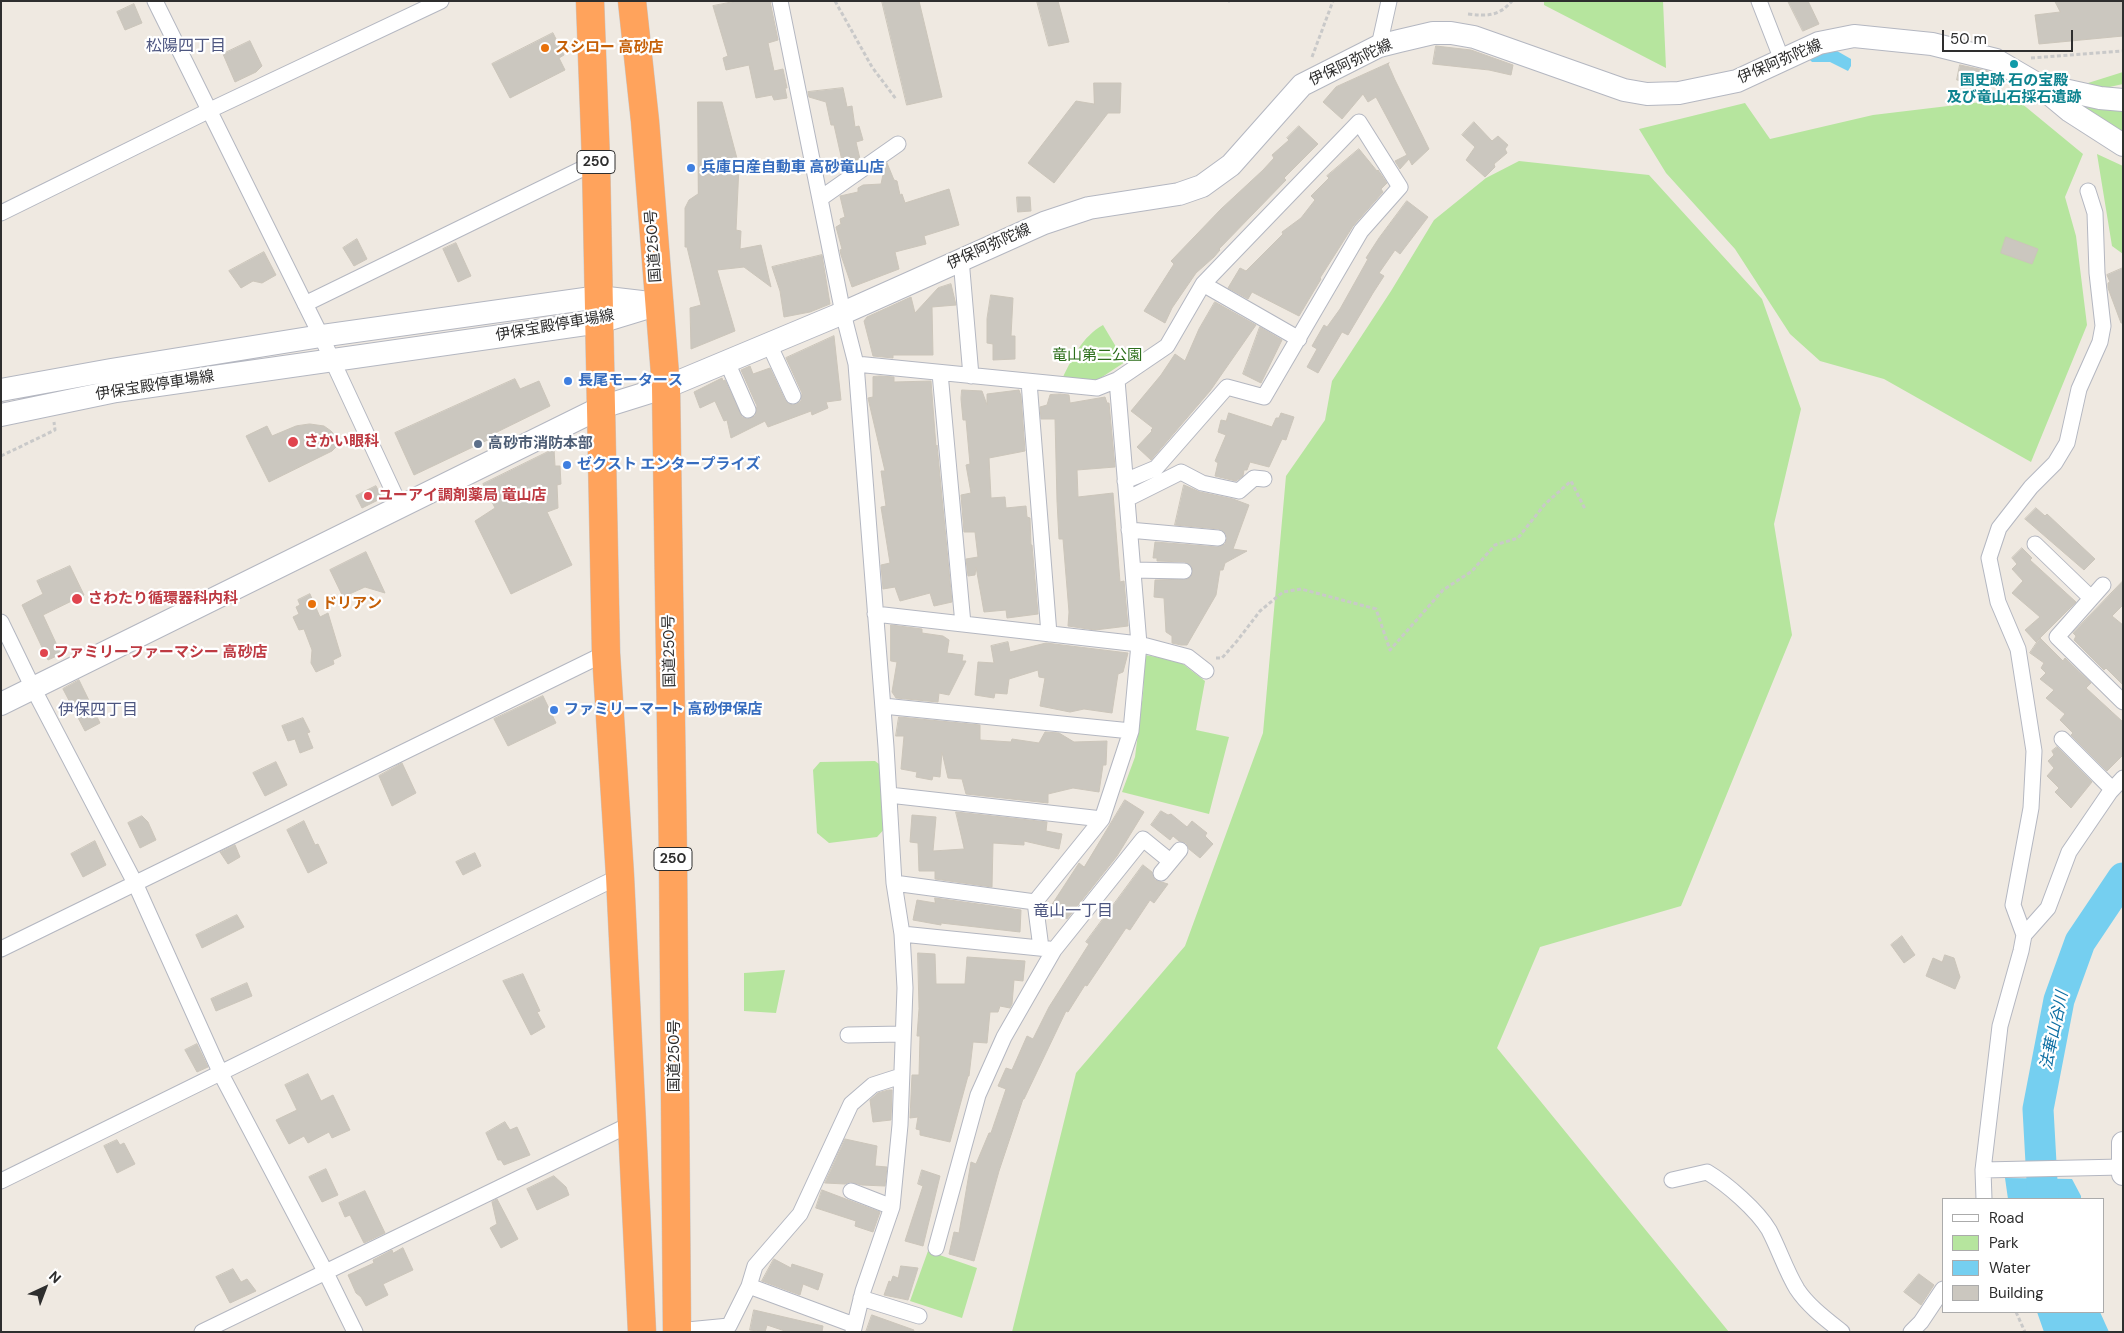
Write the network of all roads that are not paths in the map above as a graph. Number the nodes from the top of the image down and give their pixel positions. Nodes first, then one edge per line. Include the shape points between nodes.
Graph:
1 (155, 1) edge
2 (441, 1) edge
3 (590, 1) edge
4 (632, 1) edge
5 (780, 1) edge
6 (1389, 1) edge
7 (1759, 1) edge
8 (1379, 46) junction
9 (1782, 60) junction
10 (2037, 84) junction
11 (2123, 100) edge
12 (208, 111) junction
13 (898, 144) dead end
14 (2123, 145) edge
15 (596, 162) junction
16 (2088, 192) dead end
17 (820, 198) junction
18 (1, 213) edge
19 (961, 259) junction
20 (1203, 284) junction
21 (305, 304) junction
22 (659, 304) junction
23 (600, 309) junction
24 (843, 313) junction
25 (321, 336) junction
26 (1299, 338) junction
27 (769, 344) junction
28 (330, 360) junction
29 (727, 362) junction
30 (856, 364) junction
31 (940, 373) junction
32 (971, 376) junction
33 (1117, 380) junction
34 (1030, 382) junction
35 (666, 387) junction
36 (1, 390) edge
37 (793, 396) dead end
38 (602, 407) junction
39 (748, 410) dead end
40 (1, 414) edge
41 (1264, 479) dead end
42 (1125, 481) junction
43 (1127, 499) junction
44 (400, 506) junction
45 (1130, 530) junction
46 (1218, 538) dead end
47 (2035, 544) dead end
48 (1133, 570) junction
49 (1184, 572) dead end
50 (2103, 585) dead end
51 (2091, 598) junction
52 (875, 614) junction
53 (1, 622) edge
54 (963, 624) junction
55 (1048, 634) junction
56 (1139, 644) junction
57 (606, 653) junction
58 (1206, 671) dead end
59 (33, 688) junction
60 (2123, 702) edge
61 (1, 704) edge
62 (883, 706) junction
63 (1131, 731) junction
64 (2062, 739) dead end
65 (2123, 778) edge
66 (2112, 789) junction
67 (889, 795) junction
68 (1102, 819) junction
69 (1170, 861) dead end
70 (620, 876) junction
71 (135, 883) junction
72 (894, 883) junction
73 (1035, 902) junction
74 (902, 934) junction
75 (2024, 935) junction
76 (1, 949) edge
77 (1048, 949) junction
78 (903, 1034) junction
79 (848, 1035) dead end
80 (222, 1074) junction
81 (901, 1076) junction
82 (631, 1124) junction
83 (2123, 1143) edge
84 (1983, 1170) junction
85 (2122, 1171) edge
86 (1672, 1180) dead end
87 (1, 1181) edge
88 (851, 1191) dead end
89 (1984, 1198) edge
90 (892, 1207) junction
91 (936, 1248) dead end
92 (325, 1271) junction
93 (749, 1286) junction
94 (1942, 1290) edge
95 (861, 1298) junction
96 (919, 1316) dead end
97 (853, 1328) edge
98 (677, 1331) edge
99 (202, 1332) edge
100 (355, 1332) edge
101 (642, 1332) edge
102 (1842, 1332) edge
103 (1911, 1332) edge

1 - 12 street
2 - 12 street
3 - 15 highway, 250
4 - 22 highway, 国道250号 / 250
5 - 17 street
6 - 8 street
7 - 9 street
8 - 9 main road, 伊保阿弥陀線 via 1433,33 1467,35 1624,90 1647,94 1679,93 1737,81
8 - 19 main road, 伊保阿弥陀線 via 1302,85 1231,165 1202,186 1179,194 1089,208 1044,223
9 - 10 main road, 伊保阿弥陀線 via 1819,43 1854,36 1932,44 1996,60
10 - 11 main road, 伊保阿弥陀線
10 - 14 main road via 2070,111
12 - 18 street
12 - 21 street
13 - 17 street
15 - 21 street
15 - 23 highway, 250
16 - 75 street via 2095,213 2103,326 2100,342 2079,389 2067,443 2055,463 2031,487 1999,528 1990,558 1998,602 2018,649 2034,751 2032,808 2013,905
17 - 24 street
19 - 24 main road, 伊保阿弥陀線
19 - 32 street
20 - 26 street
20 - 26 street via 1359,122 1400,188 1362,231
20 - 33 street via 1166,346
21 - 25 street
22 - 23 main road, 伊保宝殿停車場線
22 - 35 highway, 国道250号 / 250
23 - 25 main road, 伊保宝殿停車場線
23 - 28 main road, 伊保宝殿停車場線
23 - 38 highway, 250
24 - 27 main road, 伊保阿弥陀線
24 - 30 street
25 - 28 street
25 - 36 main road, 伊保宝殿停車場線
26 - 42 street via 1264,397 1227,388 1156,468
27 - 29 main road, 伊保阿弥陀線
27 - 37 street
28 - 40 main road, 伊保宝殿停車場線 via 116,391
28 - 44 street
29 - 35 main road, 伊保阿弥陀線
29 - 39 street
30 - 31 street
30 - 52 street
31 - 32 street
31 - 54 street
32 - 34 street
33 - 34 street via 1097,388
33 - 42 street
34 - 55 street
35 - 38 main road, 伊保阿弥陀線
35 - 98 highway, 国道250号 / 250 via 674,858
38 - 44 main road, 伊保阿弥陀線
38 - 57 highway, 250
41 - 43 street via 1254,478 1239,491 1202,483 1181,472
42 - 43 street
43 - 45 street
44 - 59 main road, 伊保阿弥陀線
45 - 46 street
45 - 48 street
47 - 51 street
48 - 49 street
48 - 56 street
50 - 51 street
51 - 60 street via 2057,637
52 - 54 street
52 - 62 street
53 - 59 street
54 - 55 street
55 - 56 street
56 - 58 street via 1188,657
56 - 63 street
57 - 70 highway, 250
57 - 71 street
59 - 61 main road, 伊保阿弥陀線
59 - 71 street
62 - 63 street
62 - 67 street
63 - 68 street
64 - 66 street
65 - 66 street
66 - 75 street via 2069,852 2048,908
67 - 68 street
67 - 72 street
68 - 73 street
69 - 77 street via 1143,839
70 - 80 street
70 - 82 highway, 250
71 - 76 street
71 - 80 street
72 - 73 street
72 - 74 street
73 - 77 street
74 - 77 street
74 - 78 street
75 - 84 street via 2000,1026
77 - 91 street via 978,1095
78 - 79 street
78 - 81 street
80 - 87 street
80 - 92 street
81 - 90 street
81 - 93 street via 873,1085 851,1104 800,1214 755,1266
82 - 92 street
82 - 101 highway, 250
83 - 85 main road
84 - 85 street
84 - 89 street
86 - 102 street via 1707,1172 1719,1180 1768,1229 1798,1290
88 - 90 street
90 - 95 street
92 - 99 street
92 - 100 street
93 - 97 street
93 - 98 street via 729,1326
94 - 103 street
95 - 96 street
95 - 97 street

